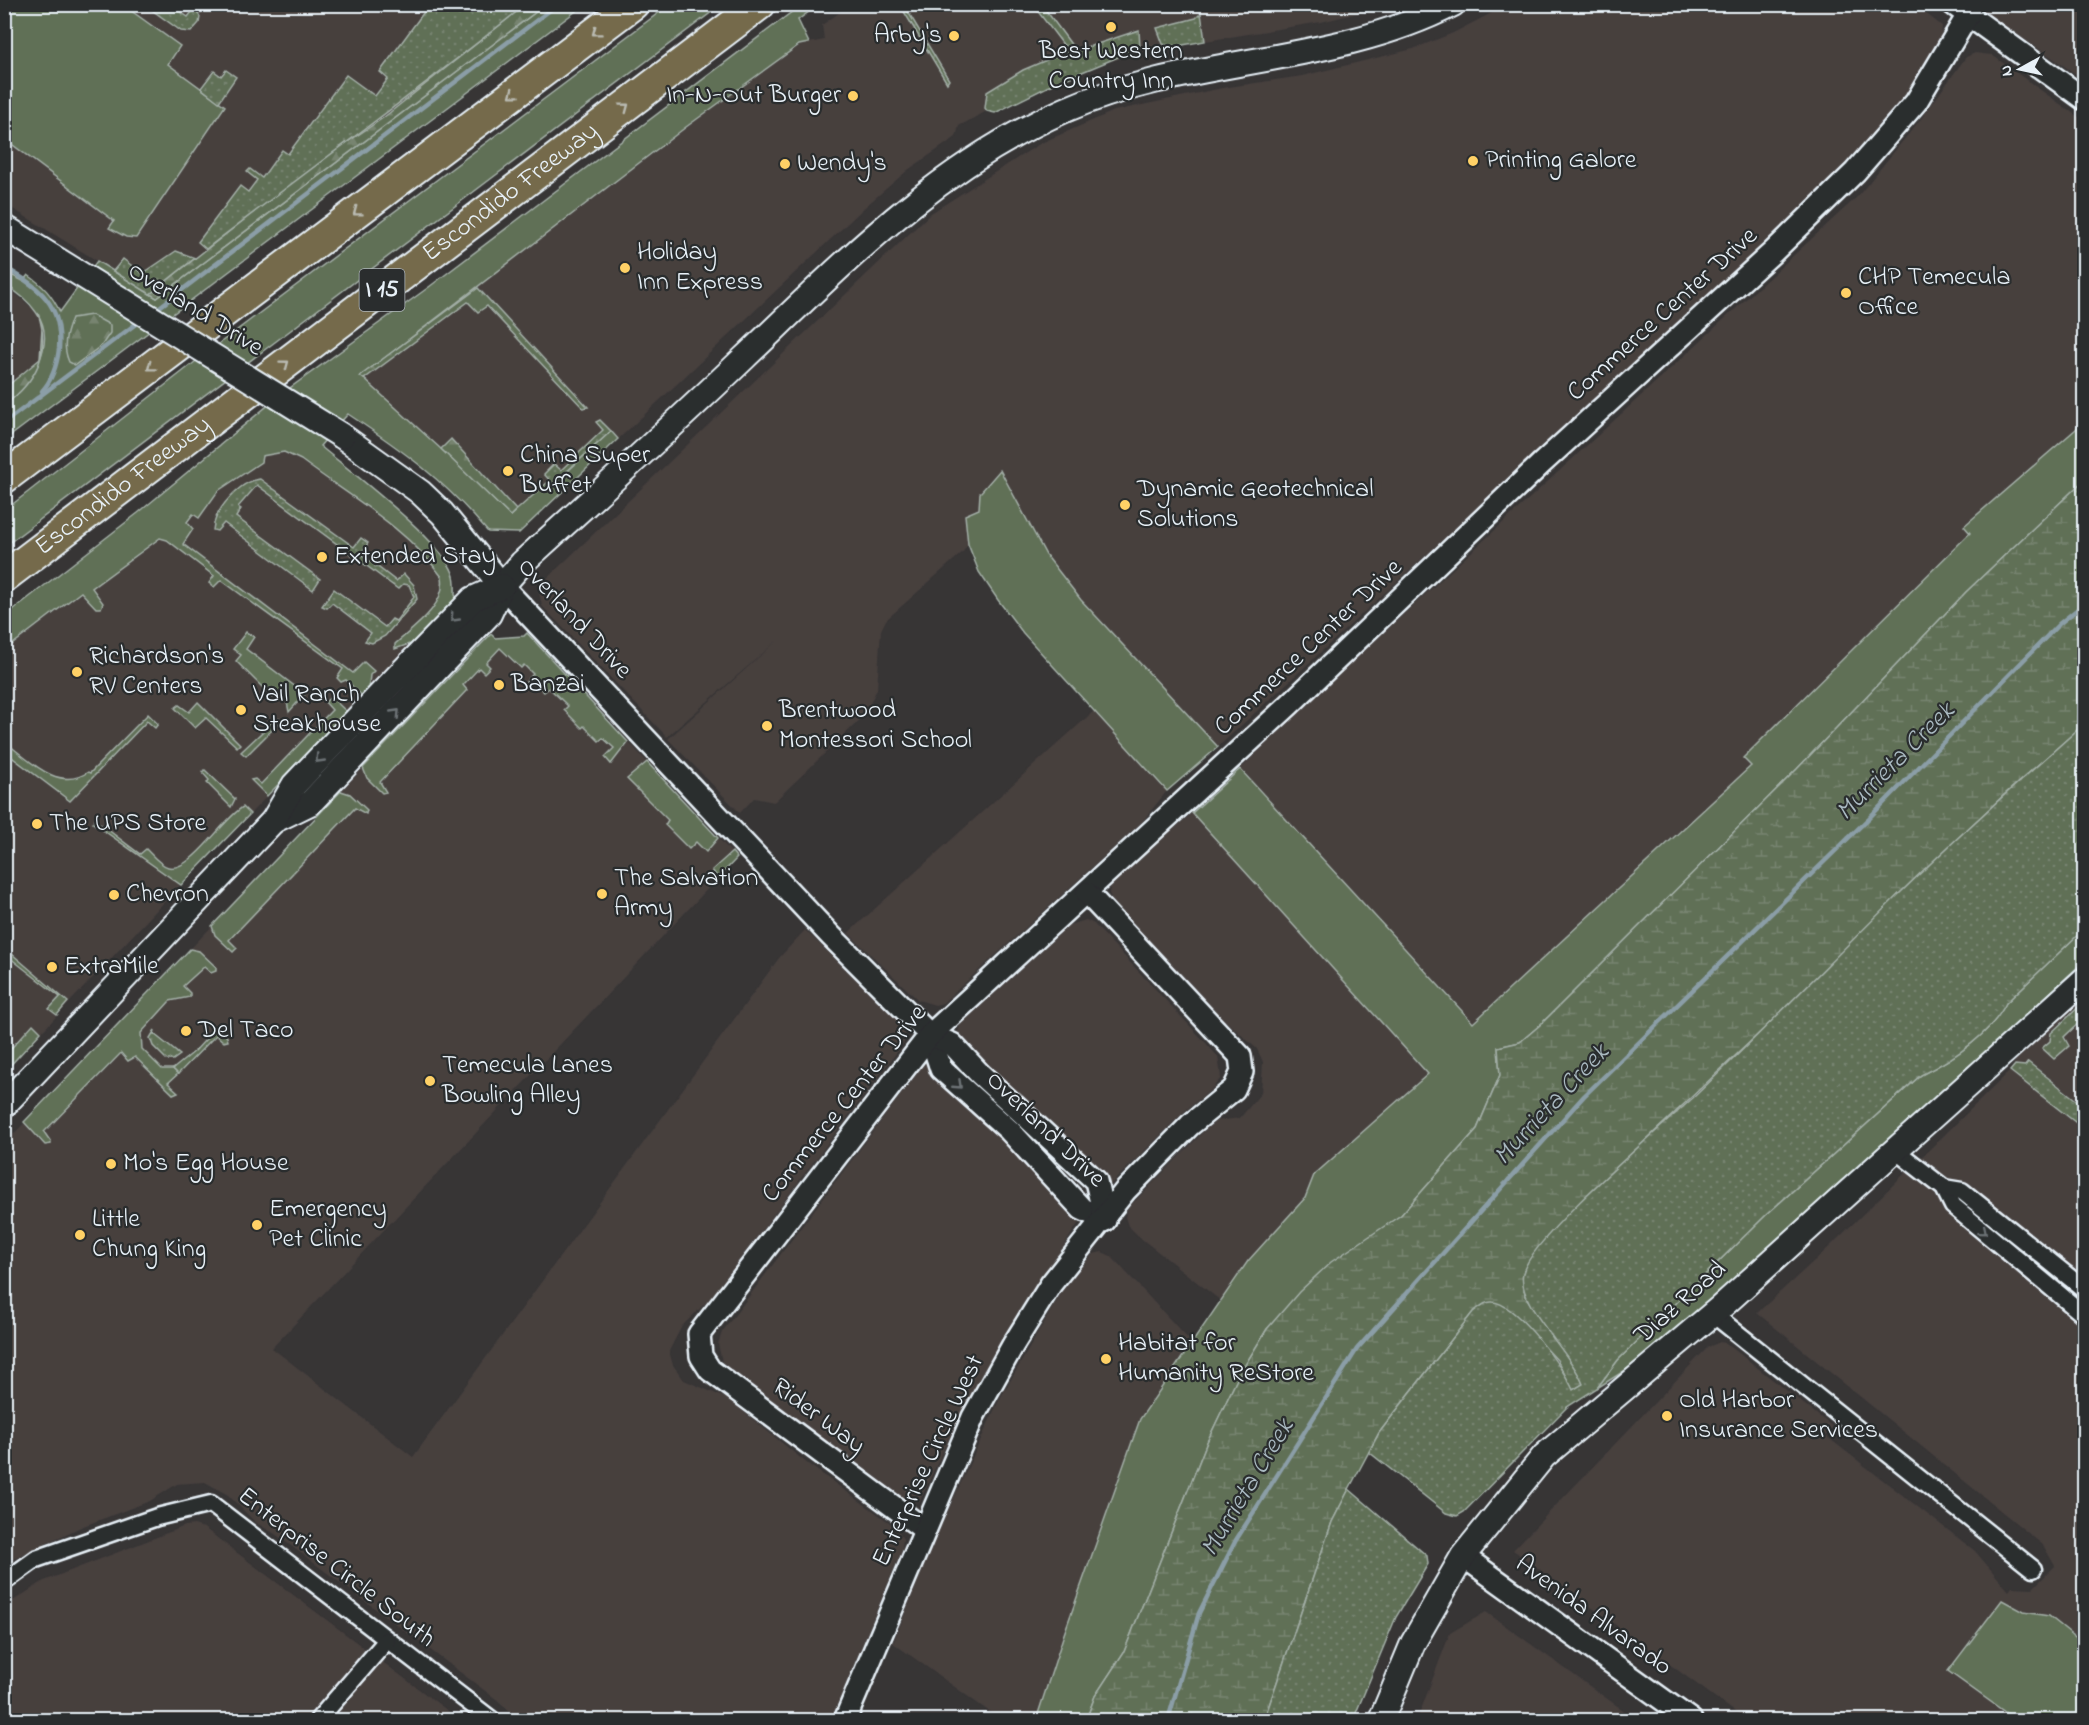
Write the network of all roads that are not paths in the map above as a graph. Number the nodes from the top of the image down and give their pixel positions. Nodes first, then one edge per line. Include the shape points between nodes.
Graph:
1 (633, 4) edge
2 (760, 4) edge
3 (1453, 4) edge
4 (1961, 10) edge
5 (2085, 99) edge
6 (4, 227) edge
7 (4, 478) edge
8 (4, 577) edge
9 (502, 586) junction
10 (1087, 893) junction
11 (2085, 980) edge
12 (930, 1035) junction
13 (4, 1105) edge
14 (1895, 1150) junction
15 (1944, 1188) junction
16 (1105, 1220) junction
17 (2085, 1289) edge
18 (1713, 1314) junction
19 (2085, 1315) edge
20 (699, 1334) joint
21 (925, 1530) junction
22 (1463, 1556) junction
23 (2033, 1569) dead end
24 (4, 1582) edge
25 (387, 1640) junction
26 (318, 1720) edge
27 (492, 1720) edge
28 (845, 1720) edge
29 (1381, 1720) edge
30 (1691, 1720) edge

1 -> 7 highway
8 -> 2 highway, Escondido Freeway / I 15
3 - 9 main road via 1361,39 1205,68 1111,92 1026,127 988,148 891,219 522,563
4 - 5 street
4 - 10 street, Commerce Center Drive via 1916,102 1866,161
6 - 9 main road, Overland Drive, bridge via 342,436 420,492
9 - 12 street, Overland Drive via 831,936
9 - 13 main road via 489,614 310,803 273,821
10 - 12 street, Commerce Center Drive
10 - 16 street, Enterprise Circle West via 1240,1056 1242,1072 1234,1089 1190,1125 1125,1191
11 - 14 main road, Diaz Road
12 -> 16 street, Overland Drive via 941,1069 1009,1130 1082,1209
12 - 16 street, Overland Drive via 952,1044 1096,1181
12 - 20 street, Commerce Center Drive
14 - 15 street
14 - 18 main road, Diaz Road
15 - 17 street via 1962,1191
15 -> 19 street via 1953,1206
16 - 21 street, Enterprise Circle West via 1051,1284 1013,1345 973,1417
18 - 22 main road, Diaz Road via 1544,1456
18 - 23 street
20 - 21 street, Rider Way via 700,1356 710,1370
21 - 28 street, Enterprise Circle West
22 - 29 main road, Diaz Road via 1413,1643
22 - 30 street, Avenida Alvarado
24 - 25 street, Enterprise Circle South via 36,1559 157,1517 212,1504
25 - 26 street
25 - 27 street, Enterprise Circle South

